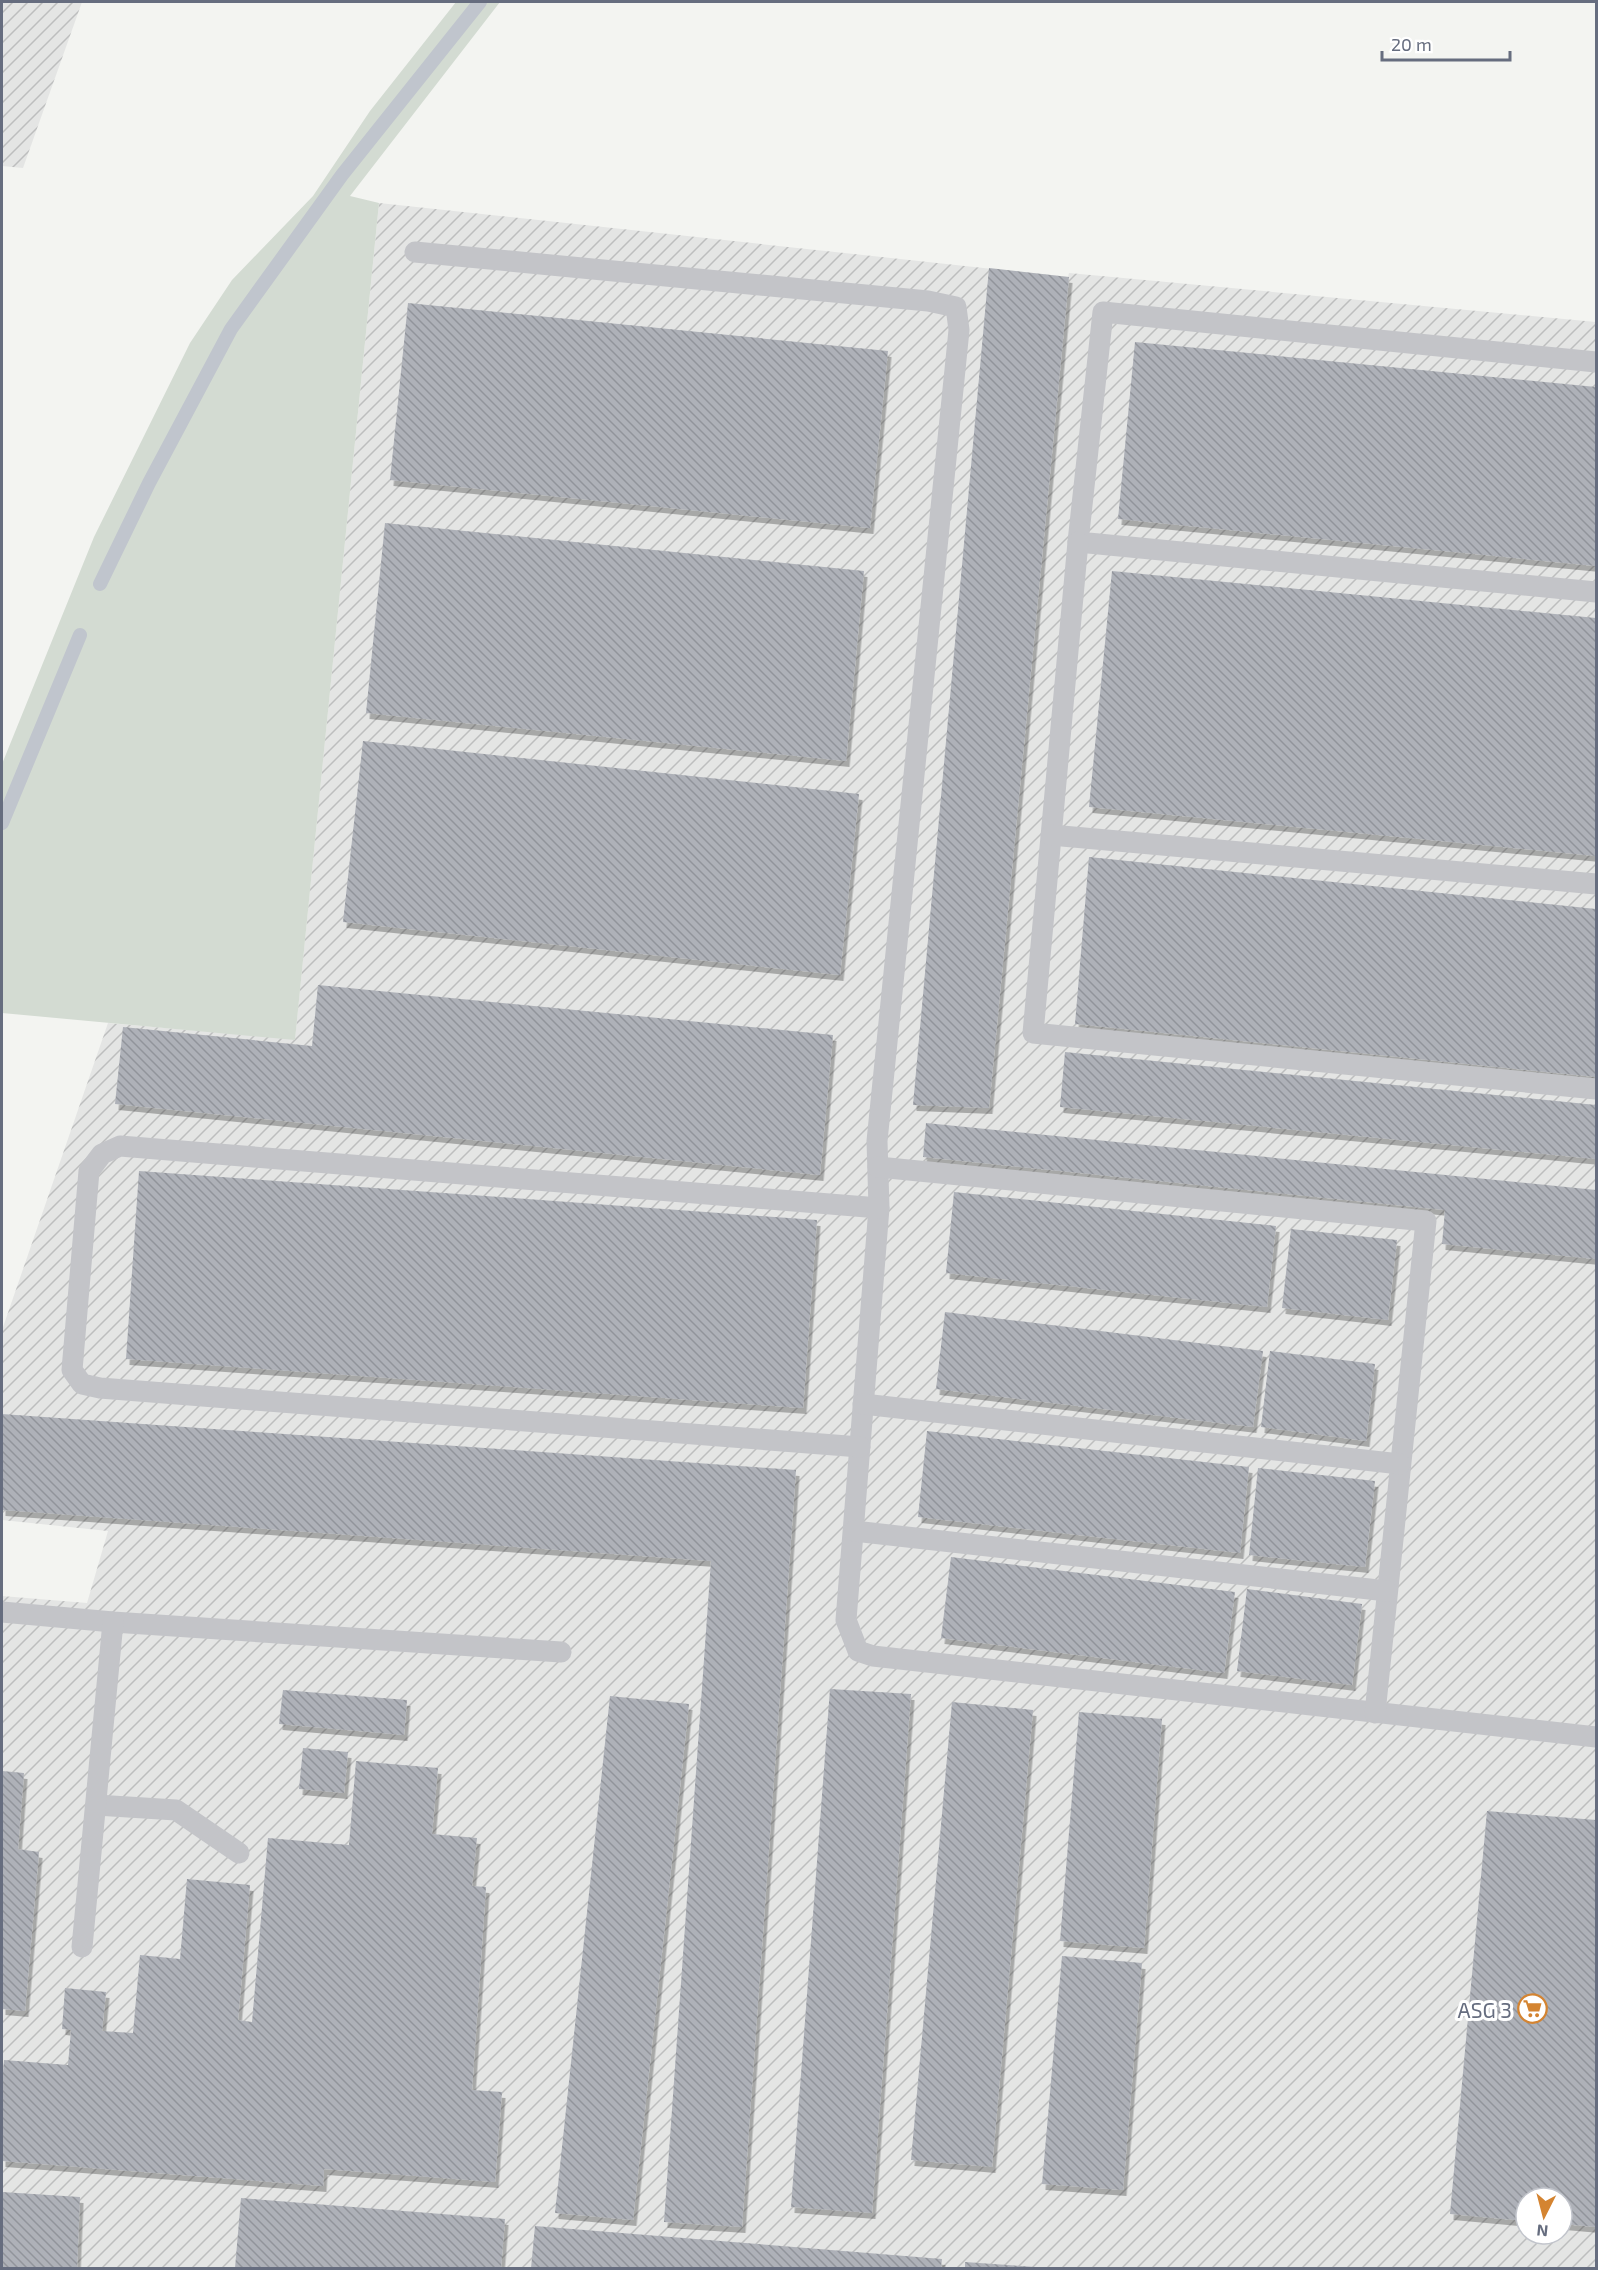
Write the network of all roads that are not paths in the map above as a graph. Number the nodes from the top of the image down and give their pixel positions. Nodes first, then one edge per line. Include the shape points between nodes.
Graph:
1 (415, 252) dead end
2 (1596, 362) edge
3 (1078, 542) junction
4 (1596, 592) edge
5 (1051, 835) junction
6 (1596, 884) edge
7 (1596, 1089) edge
8 (878, 1167) junction
9 (879, 1208) junction
10 (863, 1404) junction
11 (860, 1447) junction
12 (1400, 1464) junction
13 (854, 1531) junction
14 (1388, 1591) junction
15 (2, 1612) edge
16 (113, 1622) junction
17 (561, 1652) dead end
18 (1375, 1713) junction
19 (1596, 1737) edge
20 (96, 1805) junction
21 (239, 1853) dead end
22 (82, 1947) dead end

1 - 8 lane via 928,301 956,307 959,330 877,1141
2 - 3 lane via 1103,312
3 - 4 lane
3 - 5 lane
5 - 6 lane
5 - 7 lane via 1033,1033
8 - 9 lane
8 - 12 lane via 1426,1221
9 - 10 lane
9 - 11 lane via 120,1146 102,1154 89,1171 72,1370 82,1384 100,1388
10 - 11 lane
10 - 12 lane
11 - 13 lane
12 - 14 lane
13 - 14 lane
13 - 18 lane via 846,1620 858,1651 873,1656
14 - 18 lane
15 - 16 lane
16 - 17 lane
16 - 20 lane
18 - 19 lane
20 - 21 lane via 176,1810
20 - 22 lane

